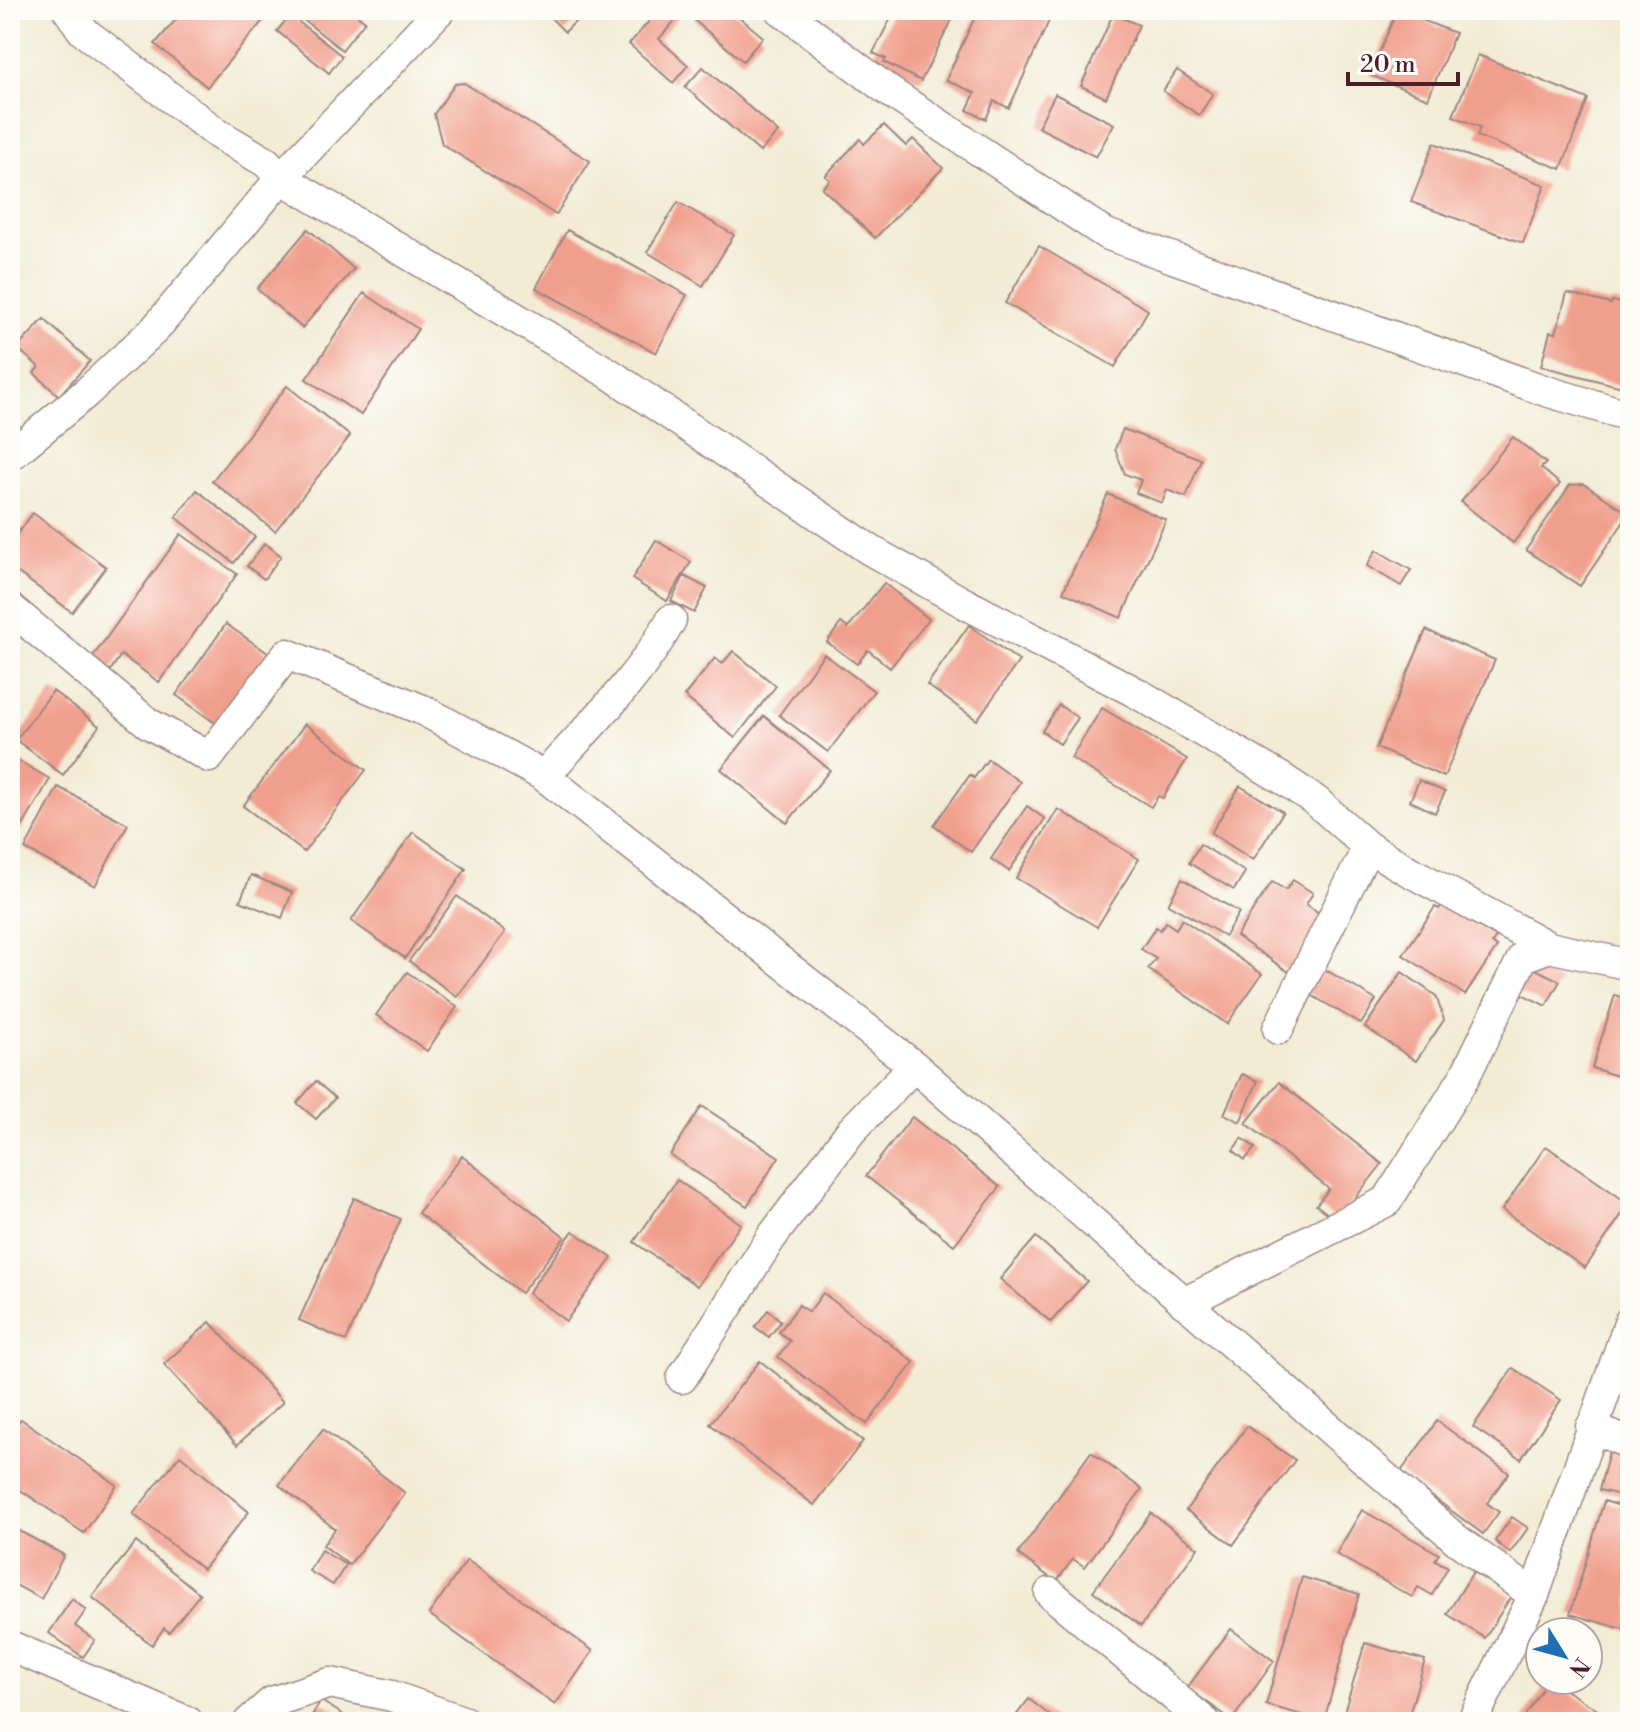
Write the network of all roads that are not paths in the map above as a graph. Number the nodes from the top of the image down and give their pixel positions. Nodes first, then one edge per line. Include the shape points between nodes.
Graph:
1 (68, 10) edge
2 (440, 10) edge
3 (781, 10) edge
4 (281, 178) junction
5 (1630, 416) edge
6 (10, 456) edge
7 (10, 608) edge
8 (671, 620) dead end
9 (544, 776) junction
10 (1368, 847) junction
11 (1549, 947) junction
12 (1630, 965) edge
13 (1278, 1029) dead end
14 (914, 1066) junction
15 (1184, 1303) junction
16 (1630, 1321) edge
17 (682, 1378) dead end
18 (1591, 1427) junction
19 (1630, 1444) edge
20 (1050, 1593) dead end
21 (1534, 1595) junction
22 (10, 1646) edge
23 (188, 1722) edge
24 (249, 1722) edge
25 (465, 1722) edge
26 (1205, 1722) edge
27 (1472, 1722) edge

1 - 4 street via 83,31
2 - 4 street
3 - 5 street via 890,92 1106,234
4 - 6 street via 155,329
4 - 10 street via 610,374 870,550 1137,693 1283,779
7 - 9 street via 148,723 209,757 287,654 425,711
8 - 9 street via 622,689
9 - 14 street
10 - 11 street
10 - 13 street
11 - 12 street
11 - 15 street via 1523,957 1465,1076 1387,1201
14 - 15 street
14 - 17 street via 851,1131 771,1238
15 - 21 street via 1457,1540
16 - 18 street
18 - 19 street
18 - 21 street
20 - 26 street
21 - 27 street
22 - 23 street
24 - 25 street via 272,1702 330,1683 392,1696

